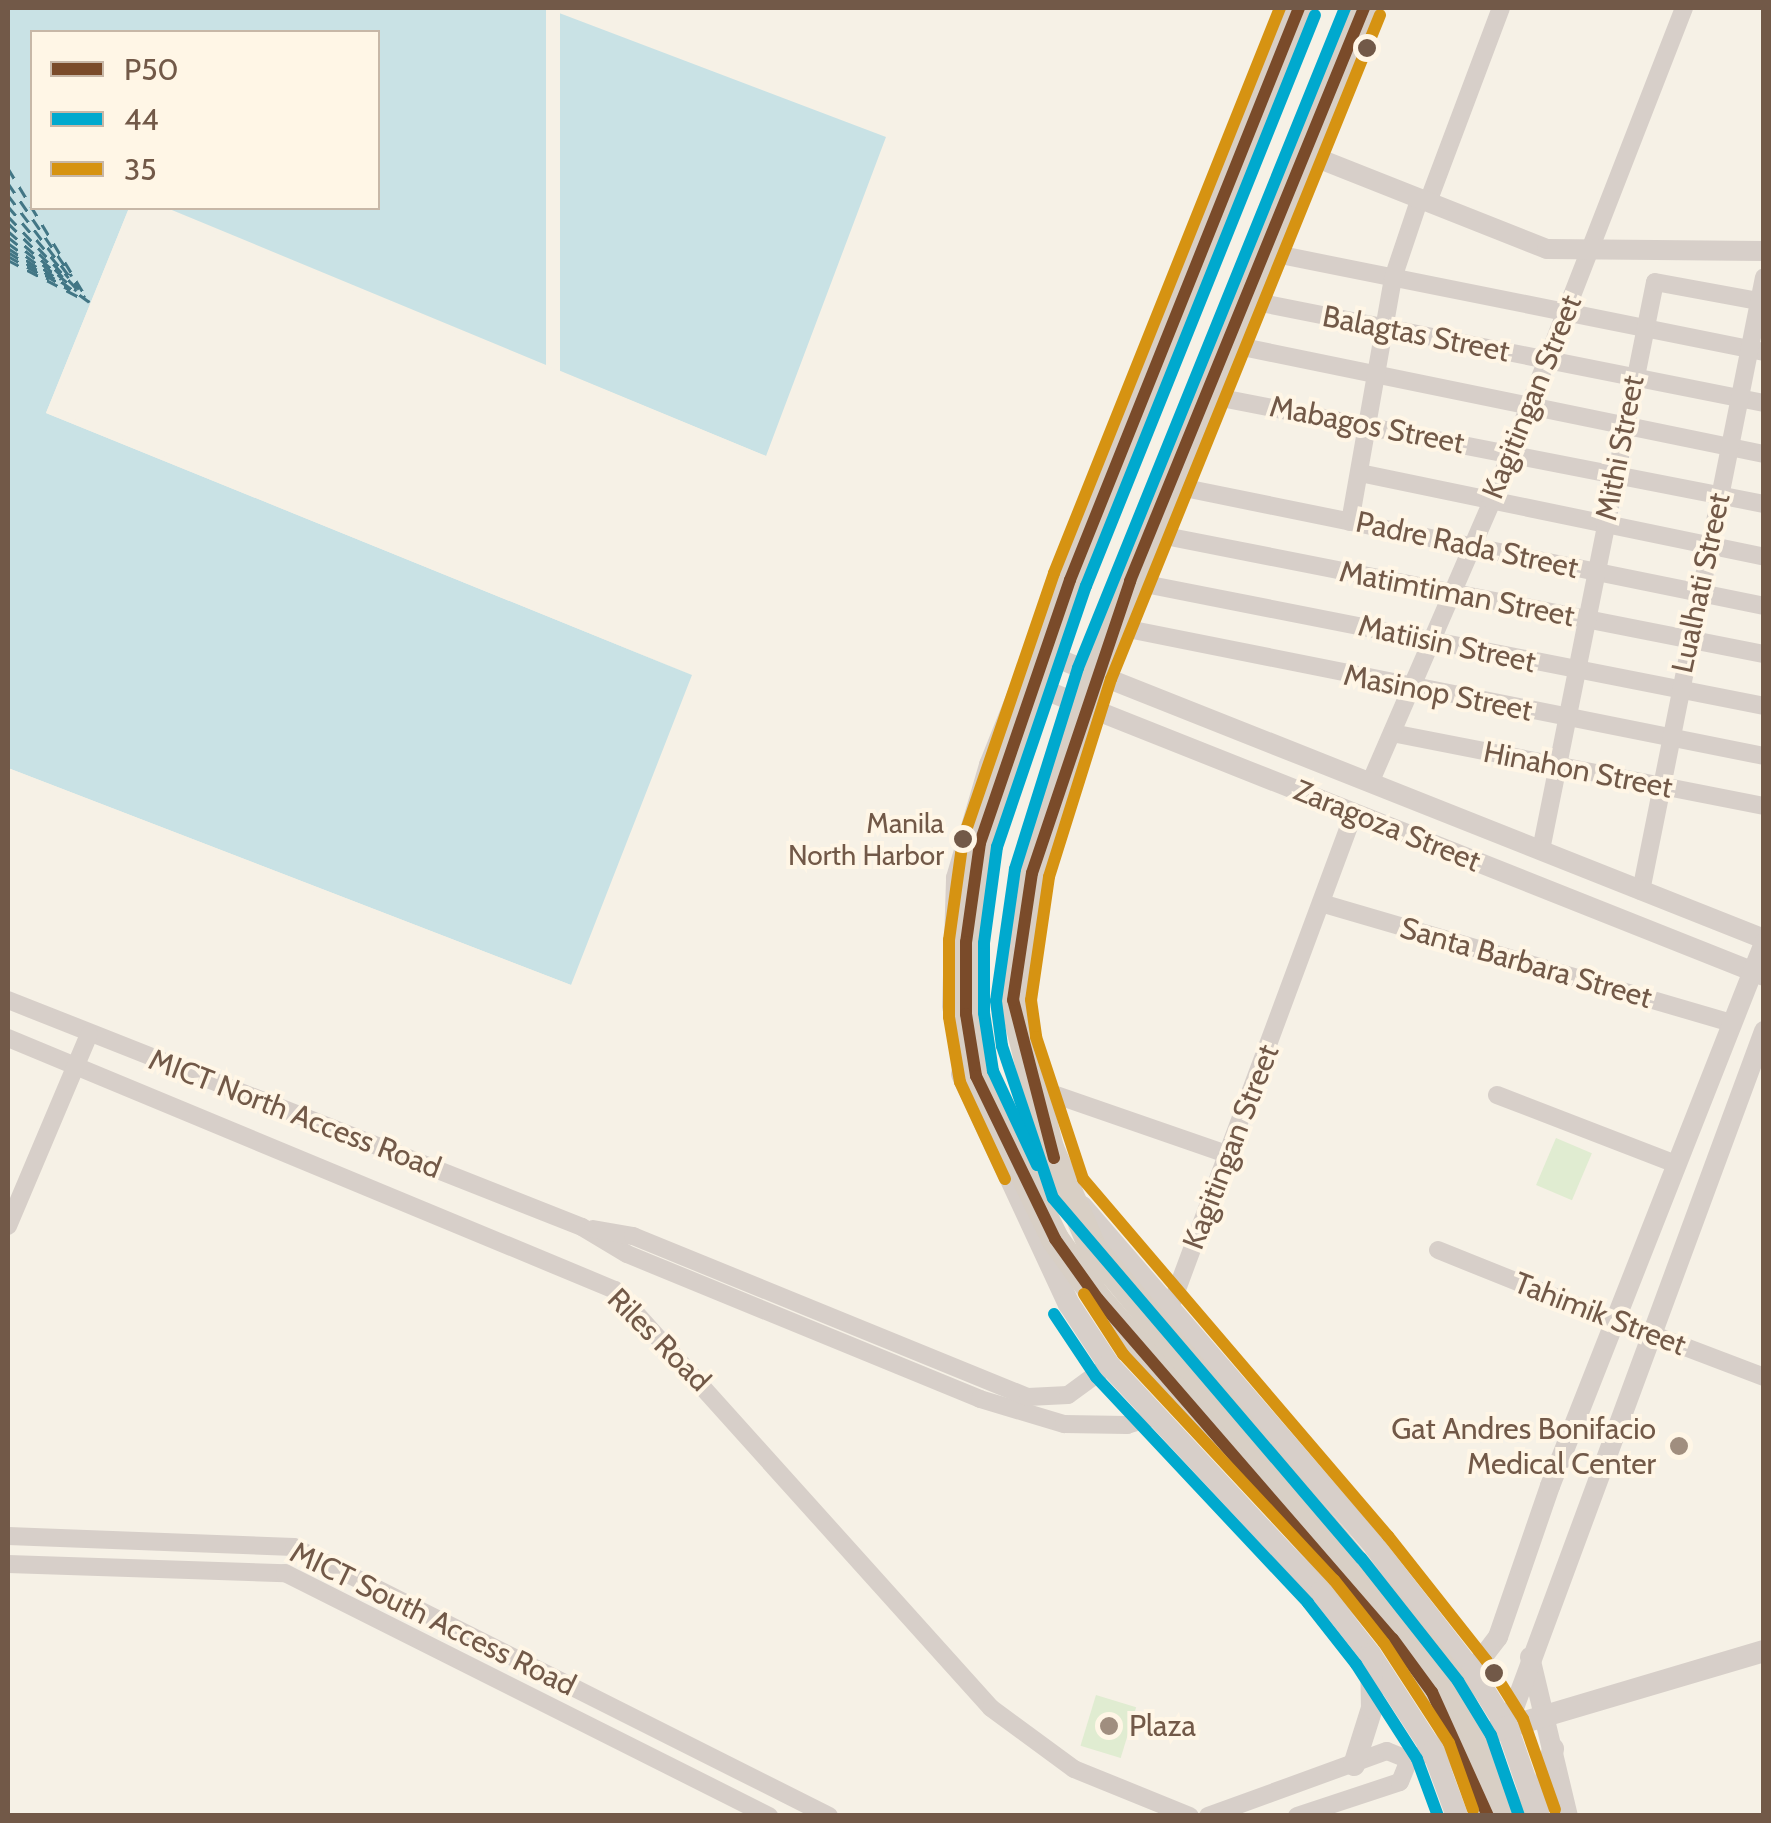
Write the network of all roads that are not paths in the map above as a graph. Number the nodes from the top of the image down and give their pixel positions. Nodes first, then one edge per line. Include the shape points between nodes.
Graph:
1 (1299, 8) edge
2 (1364, 8) edge
3 (1501, 8) edge
4 (1684, 8) edge
5 (1306, 154) junction
6 (1424, 200) junction
7 (1764, 251) edge
8 (1266, 252) junction
9 (1590, 253) junction
10 (1764, 276) edge
11 (1394, 278) junction
12 (1246, 300) junction
13 (1761, 302) edge
14 (1566, 312) junction
15 (1385, 328) junction
16 (1644, 328) junction
17 (1228, 344) junction
18 (1756, 350) edge
19 (1547, 360) junction
20 (1377, 376) junction
21 (1634, 377) junction
22 (1206, 395) junction
23 (1739, 398) junction
24 (1764, 403) edge
25 (1529, 406) junction
26 (1369, 424) junction
27 (1626, 427) junction
28 (1730, 446) junction
29 (1510, 453) junction
30 (1764, 454) edge
31 (1360, 473) junction
32 (1616, 473) junction
33 (1170, 485) junction
34 (1720, 495) junction
35 (1492, 501) junction
36 (1764, 504) edge
37 (1350, 522) junction
38 (1604, 523) junction
39 (1150, 533) junction
40 (1474, 546) junction
41 (1710, 546) junction
42 (1764, 557) edge
43 (1598, 572) junction
44 (1130, 581) junction
45 (1454, 592) junction
46 (1700, 593) junction
47 (1764, 606) edge
48 (1587, 620) junction
49 (1113, 626) junction
50 (1433, 640) junction
51 (1691, 640) junction
52 (1038, 651) junction
53 (1764, 654) edge
54 (1578, 671) junction
55 (1095, 673) junction
56 (1027, 683) junction
57 (1678, 688) junction
58 (1411, 690) junction
59 (1086, 706) junction
60 (1764, 706) edge
61 (1569, 718) junction
62 (1392, 733) junction
63 (1667, 737) junction
64 (1764, 756) edge
65 (1558, 766) junction
66 (1370, 783) junction
67 (1660, 786) junction
68 (1764, 806) edge
69 (1354, 812) junction
70 (1541, 850) junction
71 (1641, 890) junction
72 (1321, 902) junction
73 (1764, 941) edge
74 (1758, 974) edge
75 (8, 1000) edge
76 (1732, 1023) junction
77 (1764, 1031) edge
78 (89, 1034) junction
79 (8, 1038) edge
80 (76, 1065) junction
81 (1032, 1087) junction
82 (1498, 1094) dead end
83 (1226, 1154) junction
84 (1676, 1164) junction
85 (1066, 1188) junction
86 (8, 1226) edge
87 (582, 1227) junction
88 (1438, 1250) dead end
89 (1108, 1291) junction
90 (1169, 1312) junction
91 (1615, 1320) junction
92 (1651, 1334) junction
93 (1108, 1366) junction
94 (1764, 1377) edge
95 (1153, 1417) junction
96 (1550, 1486) junction
97 (1586, 1500) junction
98 (8, 1536) edge
99 (8, 1564) edge
100 (1419, 1601) junction
101 (1368, 1650) junction
102 (1764, 1651) edge
103 (1530, 1656) junction
104 (1472, 1671) junction
105 (1543, 1714) junction
106 (1506, 1727) junction
107 (1552, 1748) junction
108 (1432, 1751) junction
109 (1409, 1760) junction
110 (1354, 1765) junction
111 (1530, 1814) edge
112 (768, 1816) edge
113 (829, 1816) edge
114 (1190, 1816) edge
115 (1208, 1816) edge
116 (1296, 1816) edge
117 (1457, 1816) edge
118 (1488, 1816) edge
119 (1568, 1816) edge

1 - 52 highway via 1054,626
2 - 5 highway
3 - 6 street
4 - 9 street, Kagitingan Street
5 - 6 street
5 - 8 highway
6 - 9 street via 1547,249
6 - 11 street
7 - 9 street
8 - 11 street
8 - 12 highway
9 - 14 street, Kagitingan Street
10 - 13 street, Lualhati Street
11 - 14 street
11 - 15 street
12 - 15 street, Balagtas Street
12 - 17 highway
13 - 16 street, Mithi Street via 1656,282
13 - 18 street, Lualhati Street
14 - 16 street
14 - 19 street, Kagitingan Street
15 - 19 street, Balagtas Street
15 - 20 street
16 - 18 street
16 - 21 street, Mithi Street
17 - 20 street
17 - 22 highway
18 - 23 street, Lualhati Street
19 - 21 street, Balagtas Street
19 - 25 street, Kagitingan Street
20 - 25 street
20 - 26 street
21 - 23 street, Balagtas Street
21 - 27 street, Mithi Street
22 - 26 street, Mabagos Street
22 - 33 highway
23 - 24 street, Balagtas Street
23 - 28 street, Lualhati Street
25 - 27 street
25 - 29 street, Kagitingan Street
26 - 29 street, Mabagos Street
26 - 31 street
27 - 28 street
27 - 32 street, Mithi Street
28 - 30 street
28 - 34 street, Lualhati Street
29 - 32 street, Mabagos Street
29 - 35 street, Kagitingan Street
31 - 35 street
31 - 37 street
32 - 34 street, Mabagos Street
32 - 38 street, Mithi Street
33 - 37 street, Padre Rada Street
33 - 39 highway
34 - 36 street, Mabagos Street
34 - 41 street, Lualhati Street
35 - 38 street
35 - 40 street, Kagitingan Street
37 - 40 street, Padre Rada Street
38 - 41 street
38 - 43 street, Mithi Street
39 - 44 highway
39 - 45 street, Matimtiman Street
40 - 43 street, Padre Rada Street
40 - 45 street, Kagitingan Street
41 - 42 street
41 - 46 street, Lualhati Street
43 - 46 street, Padre Rada Street
43 - 48 street, Mithi Street
44 - 49 highway
44 - 50 street, Matiisin Street
45 - 48 street, Matimtiman Street
45 - 50 street, Kagitingan Street
46 - 47 street, Padre Rada Street
46 - 51 street, Lualhati Street
48 - 51 street, Matimtiman Street
48 - 54 street, Mithi Street
49 - 55 highway
49 - 58 street, Masinop Street
50 - 54 street, Matiisin Street
50 - 58 street, Kagitingan Street
51 - 53 street, Matimtiman Street
51 - 57 street, Lualhati Street
52 - 55 street, Zaragoza Street
52 - 56 highway
54 - 57 street, Matiisin Street
54 - 61 street, Mithi Street
55 - 59 highway
55 - 66 street, Zaragoza Street
56 - 59 street, Zaragoza Street
56 - 89 highway via 980,843 966,942 966,1014 976,1076 1036,1205
56 - 93 main road via 957,878 953,1018 963,1081 1070,1304
57 - 60 street, Matiisin Street
57 - 63 street, Lualhati Street
58 - 61 street, Masinop Street
58 - 62 street, Kagitingan Street
59 - 69 street, Zaragoza Street
59 - 81 highway via 1022,917 1013,1000
61 - 63 street, Masinop Street
61 - 65 street, Mithi Street
62 - 65 street, Hinahon Street
62 - 66 street, Kagitingan Street
63 - 64 street, Masinop Street
63 - 67 street, Lualhati Street
65 - 67 street, Hinahon Street
65 - 70 street, Mithi Street
66 - 70 street, Zaragoza Street
67 - 68 street, Hinahon Street
67 - 71 street, Lualhati Street
69 - 72 street, Kagitingan Street
69 - 74 street, Zaragoza Street
70 - 71 street, Zaragoza Street
71 - 73 street, Zaragoza Street
72 - 76 street, Santa Barbara Street
72 - 83 street, Kagitingan Street
73 - 74 street, Zaragoza Street
74 - 76 street
75 - 78 street, MICT North Access Road
76 - 84 street
77 - 92 street
78 - 80 street
78 - 87 street, MICT North Access Road
79 - 80 street, Riles Road
80 - 86 street
80 - 114 street, Riles Road via 615,1290 991,1708 1074,1769
81 - 83 street
81 - 85 highway
82 - 84 street
83 - 90 street, Kagitingan Street
84 - 91 street
85 - 89 highway
85 - 90 main road
87 - 93 street, MICT North Access Road via 633,1236 1028,1397 1068,1395
87 - 95 street, MICT North Access Road via 627,1254 980,1399 1064,1424 1127,1425
88 - 91 street, Tahimik Street
89 - 111 highway via 1452,1679
89 - 118 highway via 1394,1639 1432,1692
90 - 100 main road
91 - 92 street, Tahimik Street
91 - 96 street
92 - 94 street, Tahimik Street
92 - 97 street
93 - 95 main road
95 - 101 main road
96 - 97 street
96 - 104 street via 1498,1637
97 - 103 street
98 - 113 street, MICT South Access Road via 294,1546
99 - 112 street, MICT South Access Road via 285,1573
100 - 101 main road
100 - 104 main road
101 - 108 main road
101 - 110 main road via 1372,1708
102 - 105 main road
103 - 105 street
103 - 106 street
104 - 106 main road
105 - 106 main road
105 - 107 street
106 - 108 main road
106 - 111 main road
107 - 111 main road
107 - 119 street
108 - 109 street
108 - 117 main road
109 - 110 street via 1387,1751
109 - 116 street via 1400,1782
110 - 115 street

